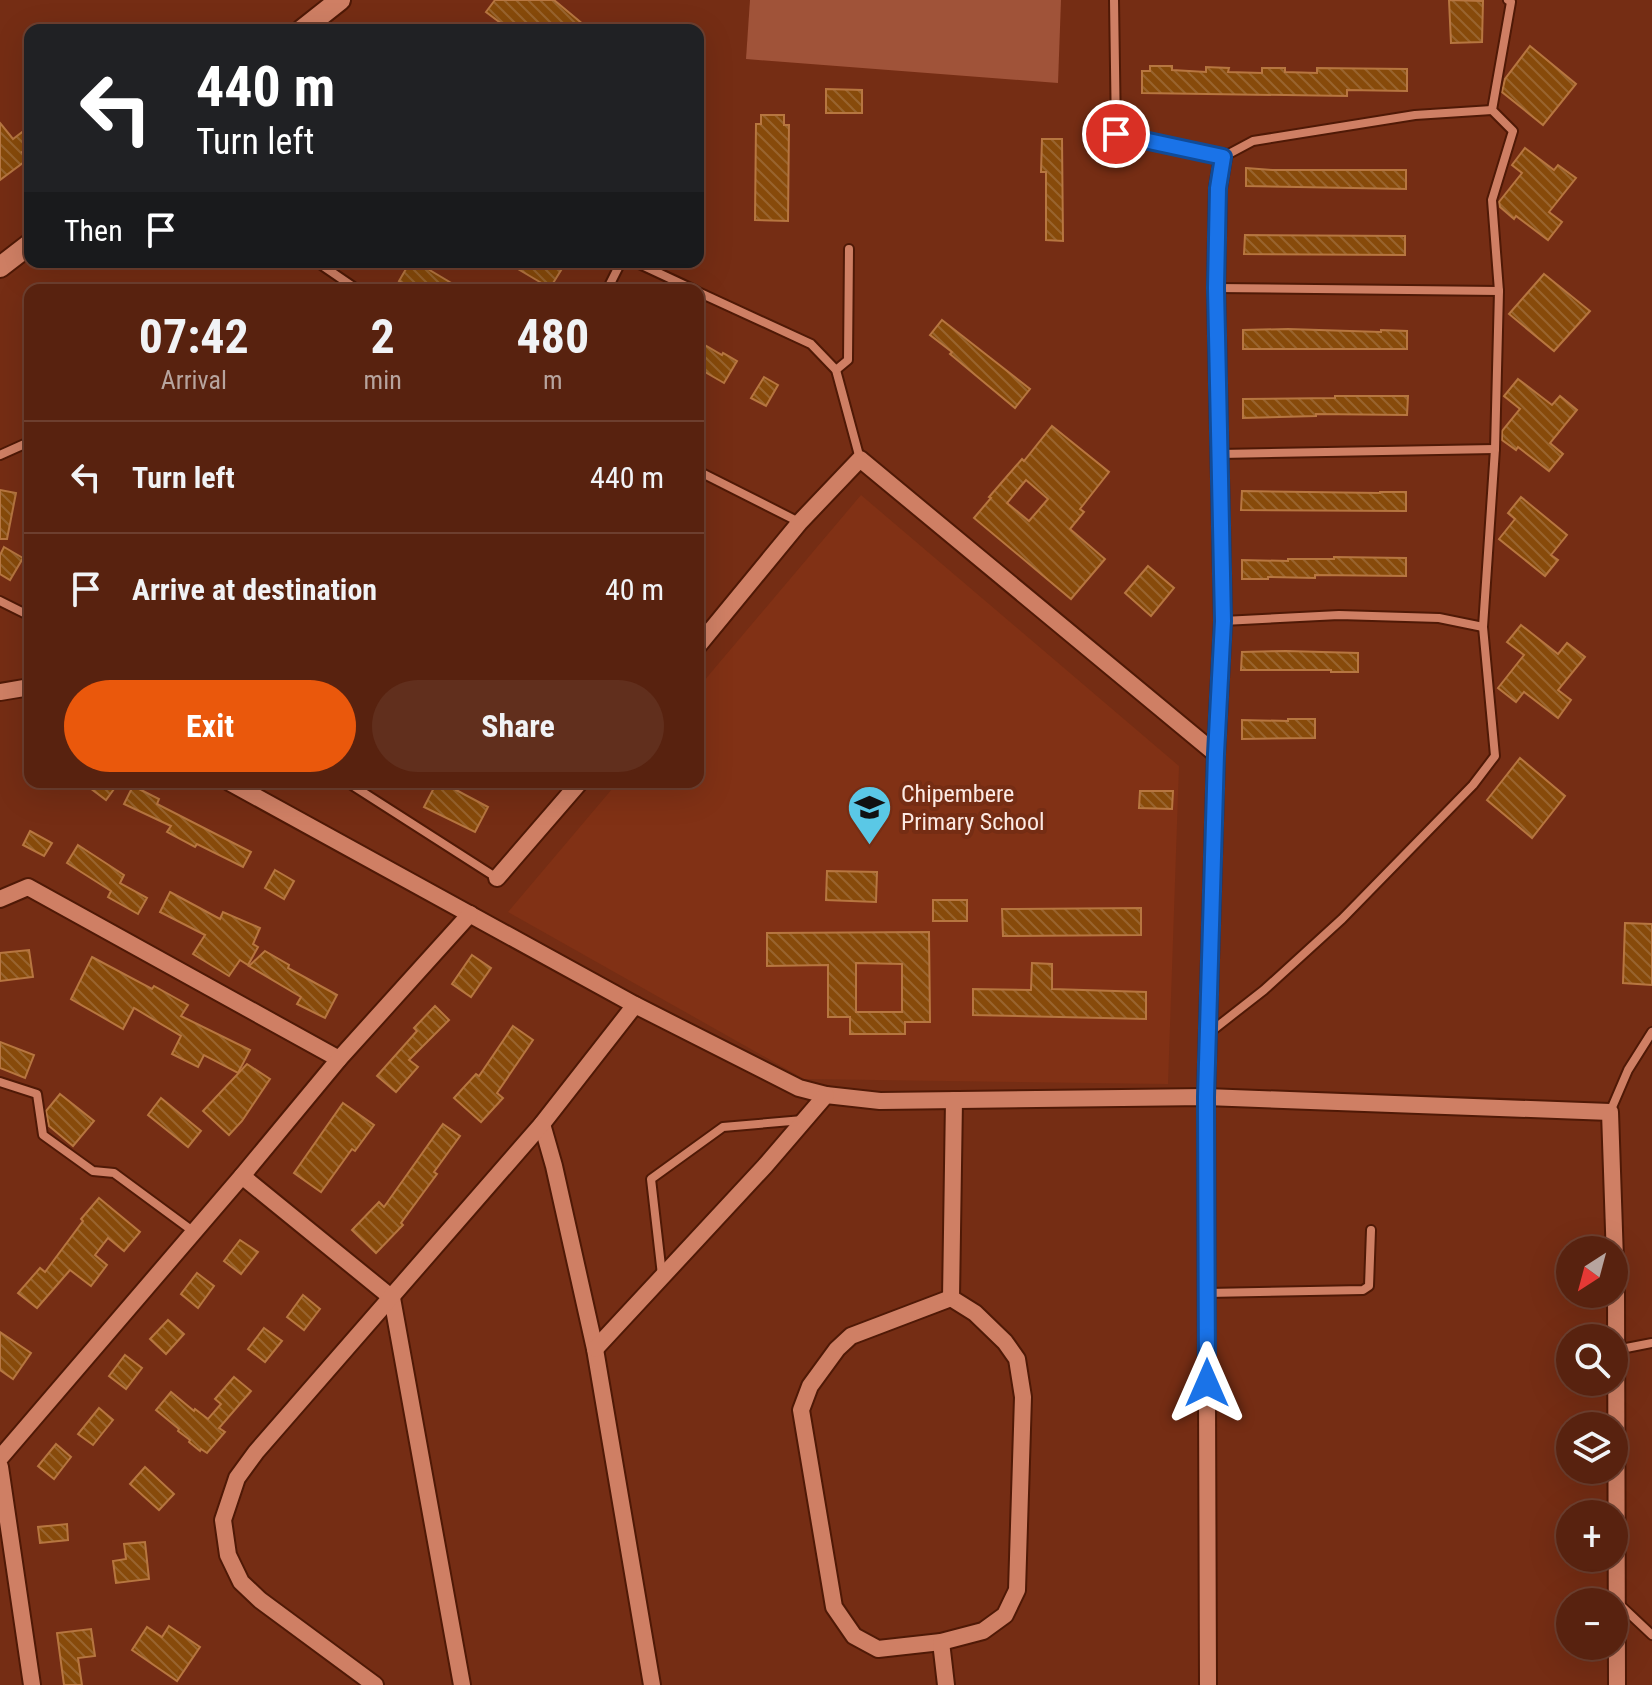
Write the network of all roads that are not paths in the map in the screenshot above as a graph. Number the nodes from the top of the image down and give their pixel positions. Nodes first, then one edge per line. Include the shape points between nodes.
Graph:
1 (340, 0) edge
2 (1114, 0) edge
3 (1508, 0) edge
4 (310, 24) edge
5 (1492, 110) junction
6 (1223, 157) junction
7 (24, 249) edge
8 (849, 249) dead end
9 (0, 267) edge
10 (326, 268) edge
11 (648, 268) edge
12 (349, 284) edge
13 (681, 284) edge
14 (1216, 288) junction
15 (1499, 291) junction
16 (704, 295) edge
17 (836, 370) junction
18 (24, 444) edge
19 (1495, 449) junction
20 (1220, 454) junction
21 (0, 455) edge
22 (860, 459) junction
23 (704, 474) edge
24 (800, 522) junction
25 (0, 601) edge
26 (24, 613) edge
27 (1223, 621) junction
28 (1483, 627) junction
29 (704, 639) edge
30 (24, 688) edge
31 (0, 692) edge
32 (1216, 754) junction
33 (240, 788) edge
34 (356, 788) edge
35 (575, 788) edge
36 (497, 878) joint
37 (0, 899) edge
38 (470, 914) junction
39 (635, 1005) junction
40 (1652, 1032) edge
41 (1209, 1033) junction
42 (339, 1059) junction
43 (0, 1082) edge
44 (826, 1095) junction
45 (1206, 1097) junction
46 (954, 1100) junction
47 (1610, 1112) junction
48 (804, 1120) junction
49 (542, 1124) junction
50 (242, 1176) junction
51 (1371, 1230) dead end
52 (194, 1232) junction
53 (662, 1275) junction
54 (1207, 1293) junction
55 (392, 1298) junction
56 (951, 1298) junction
57 (1616, 1324) edge
58 (1652, 1343) edge
59 (1628, 1348) edge
60 (595, 1349) junction
61 (1616, 1396) edge
62 (0, 1458) edge
63 (0, 1467) edge
64 (1617, 1588) edge
65 (1628, 1612) edge
66 (1652, 1635) edge
67 (941, 1642) junction
68 (1617, 1660) edge
69 (32, 1685) edge
70 (375, 1685) edge
71 (462, 1685) edge
72 (652, 1685) edge
73 (946, 1685) edge
74 (1208, 1685) edge
75 (1617, 1685) edge

1 - 4 street
2 - 6 lane via 1116,134
3 - 5 lane
5 - 6 lane via 1415,115 1253,141
5 - 15 lane via 1513,131 1492,200
6 - 14 street
7 - 9 street
8 - 17 lane via 848,360
10 - 12 lane
11 - 13 lane
14 - 15 lane
14 - 20 street
15 - 19 lane
16 - 17 lane via 811,344
17 - 22 lane
18 - 21 lane
19 - 20 lane
19 - 28 lane
20 - 27 street
22 - 24 street
22 - 32 street
23 - 24 lane
24 - 29 street
25 - 26 lane
27 - 28 lane via 1339,615 1439,618
27 - 32 street
28 - 41 lane via 1495,756 1342,919
30 - 31 street
32 - 41 street
33 - 38 street
34 - 36 lane
35 - 36 street
37 - 42 street via 28,887
38 - 39 street
38 - 42 street
39 - 44 street via 799,1088
39 - 49 street
40 - 47 lane
41 - 45 street
42 - 50 street
43 - 52 lane via 37,1094 43,1135 93,1171 114,1173
44 - 46 street
44 - 48 street
45 - 46 street
45 - 47 street
45 - 54 street
46 - 56 street
47 - 57 street
48 - 53 street
48 - 53 lane via 723,1127 651,1179
49 - 55 street
49 - 60 street
50 - 52 street
50 - 55 street
51 - 54 lane via 1369,1286 1363,1290
52 - 62 street
53 - 60 street
54 - 74 street
55 - 70 street via 256,1452 237,1478 223,1520 228,1555 241,1582
55 - 71 street
56 - 67 street via 975,1313 1017,1359 1023,1412 1017,1590 1005,1615 983,1631
56 - 67 street via 851,1336 810,1386 801,1410 834,1607 854,1636 878,1649
58 - 59 lane
60 - 72 street
61 - 64 street
63 - 69 street
65 - 66 lane
67 - 73 street
68 - 75 street

